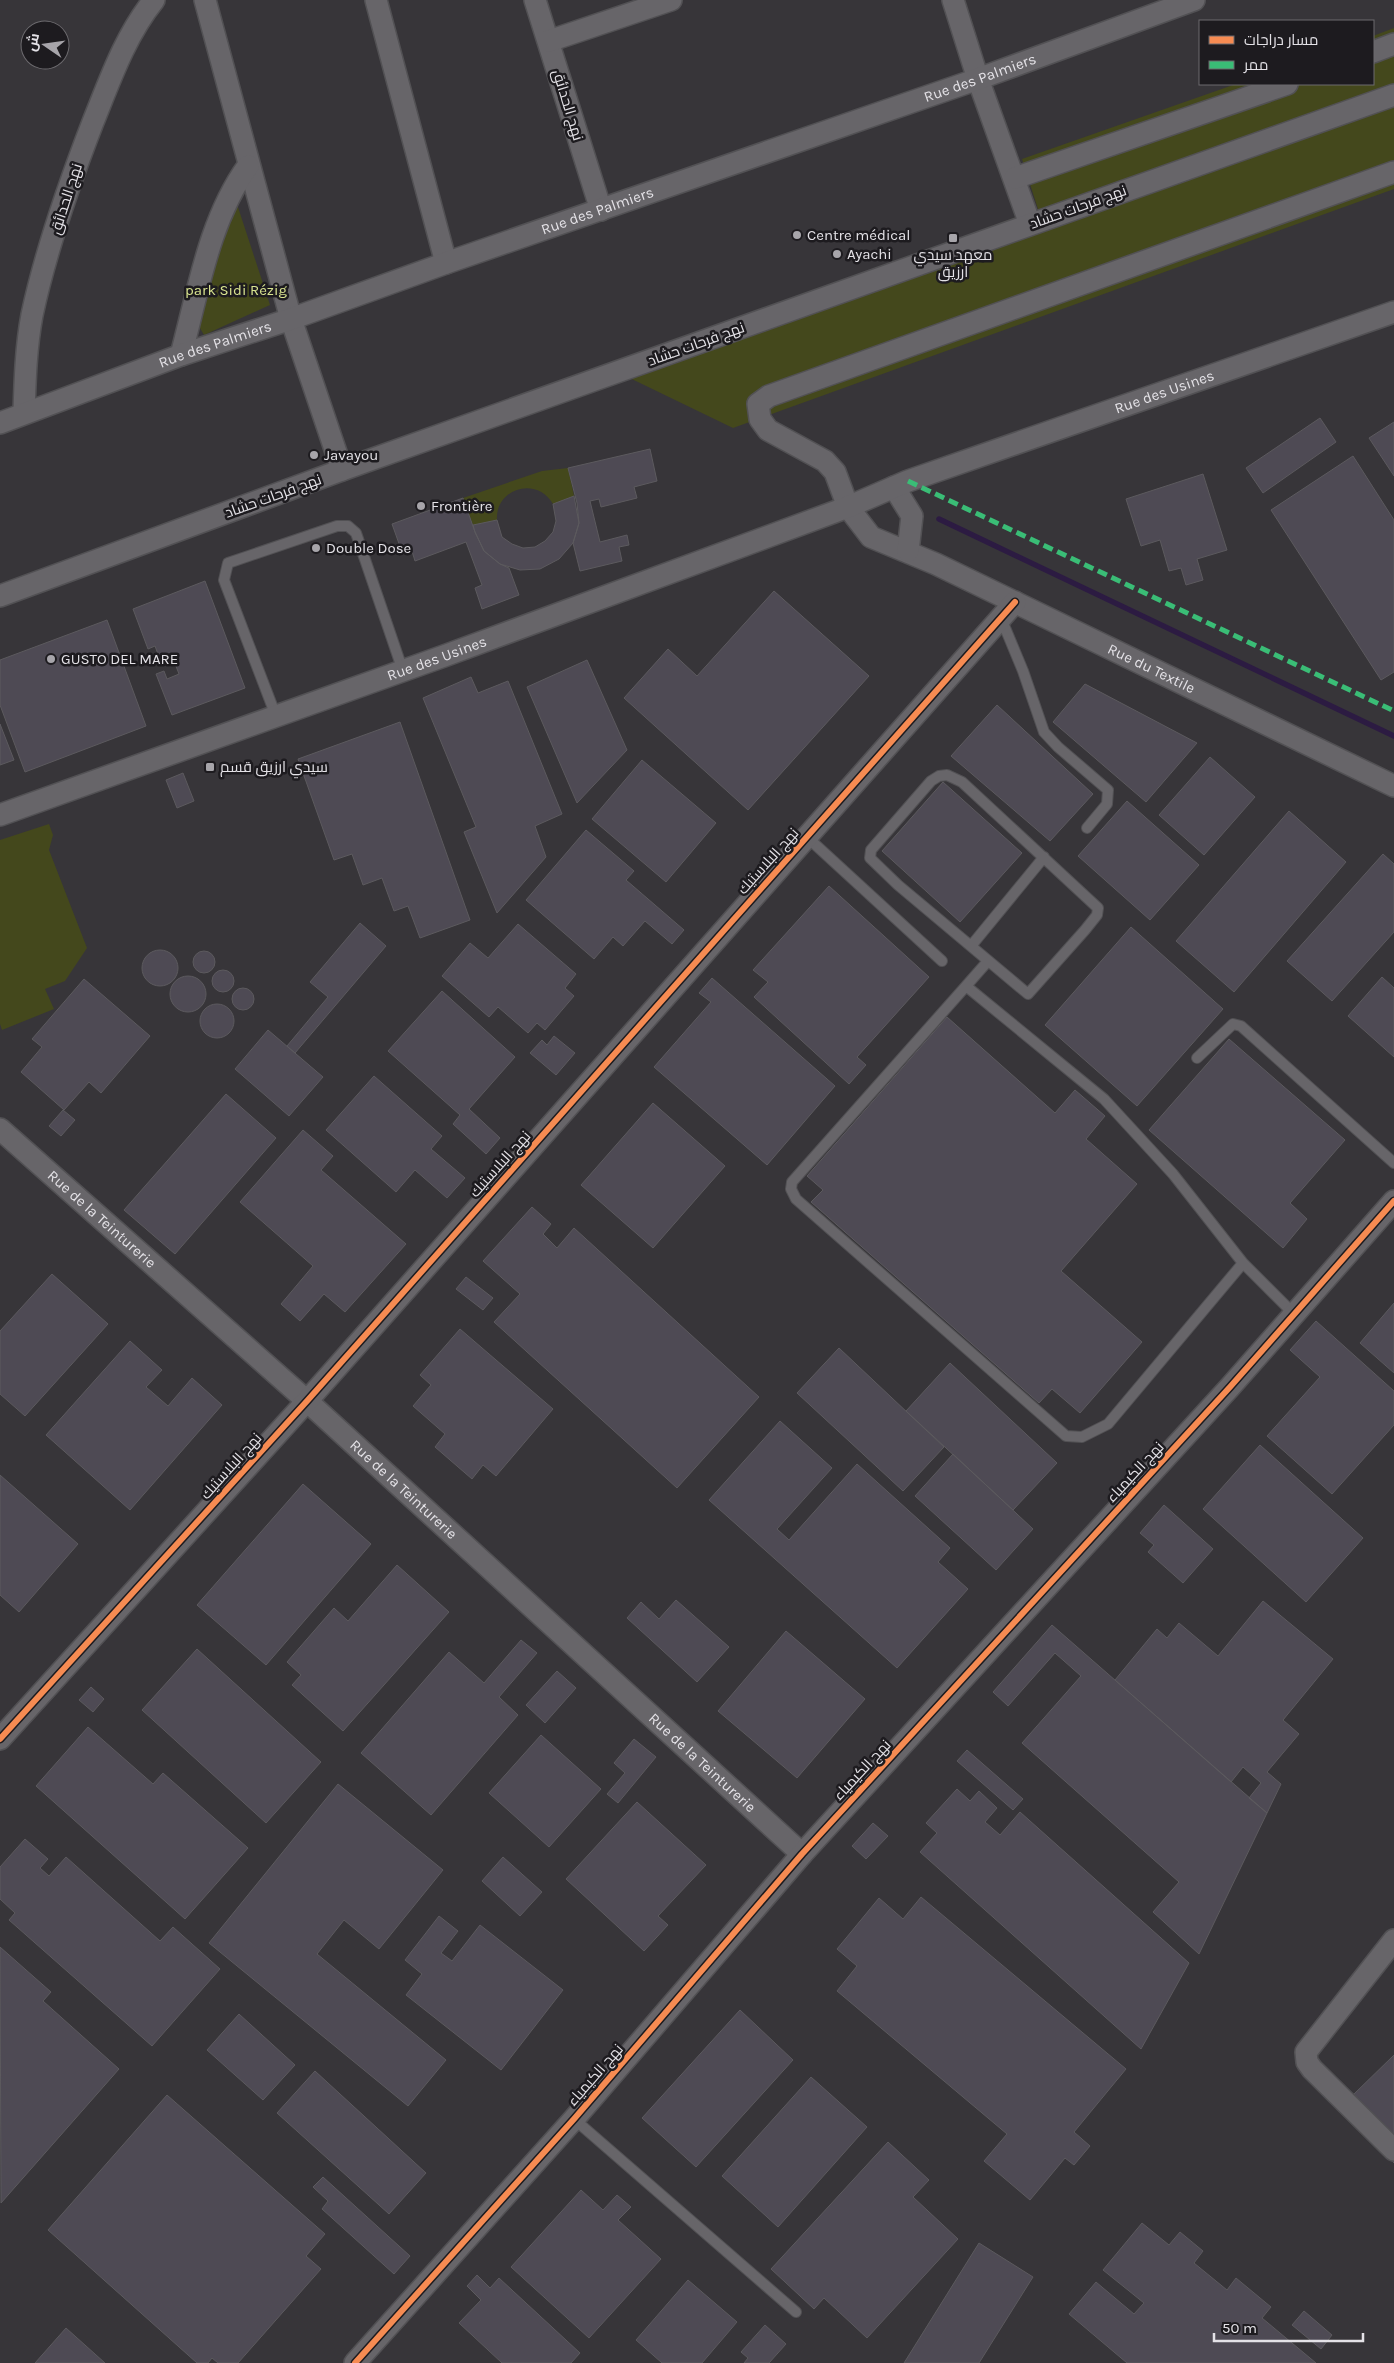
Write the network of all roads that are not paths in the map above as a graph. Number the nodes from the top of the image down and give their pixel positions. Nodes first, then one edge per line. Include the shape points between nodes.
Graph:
1 (154, 0) edge
2 (205, 0) edge
3 (376, 0) edge
4 (535, 0) edge
5 (671, 0) edge
6 (953, 0) edge
7 (1194, 0) edge
8 (549, 41) junction
9 (1394, 44) edge
10 (1374, 52) edge
11 (978, 79) junction
12 (1284, 85) edge
13 (1394, 95) edge
14 (248, 166) junction
15 (1394, 172) edge
16 (1014, 178) junction
17 (600, 210) junction
18 (1030, 224) junction
19 (446, 263) junction
20 (1394, 312) edge
21 (291, 319) junction
22 (181, 355) junction
23 (24, 413) junction
24 (0, 422) edge
25 (342, 470) junction
26 (894, 487) junction
27 (848, 507) junction
28 (908, 551) junction
29 (0, 596) edge
30 (1014, 602) junction
31 (1001, 618) junction
32 (403, 670) junction
33 (276, 716) junction
34 (1394, 786) edge
35 (0, 814) edge
36 (1087, 828) dead end
37 (807, 836) junction
38 (1044, 857) junction
39 (971, 946) junction
40 (942, 961) dead end
41 (988, 961) junction
42 (966, 986) junction
43 (1197, 1058) dead end
44 (0, 1129) edge
45 (1394, 1163) edge
46 (1394, 1201) edge
47 (1242, 1264) junction
48 (1294, 1314) junction
49 (307, 1400) junction
50 (0, 1739) edge
51 (802, 1854) junction
52 (1394, 1940) edge
53 (574, 2119) junction
54 (1394, 2150) edge
55 (796, 2312) dead end
56 (355, 2363) edge

1 - 23 street, نهج الحدائق via 140,18 113,72 76,166 32,315
2 - 14 street
3 - 19 street
4 - 8 street, نهج الحدائق
5 - 8 street
6 - 11 street
7 - 11 street, Rue des Palmiers
8 - 17 street, نهج الحدائق
9 - 10 street
11 - 16 street
11 - 17 street, Rue des Palmiers
12 - 16 street
13 - 18 street, نهج فرحات حشاد
14 - 21 street
14 - 22 street via 232,188 222,213
15 - 27 street, Rue du Textile via 769,396 758,404 760,419 768,430 830,466
16 - 18 street
17 - 19 street, Rue des Palmiers
18 - 25 street, نهج فرحات حشاد
19 - 21 street, Rue des Palmiers
20 - 26 street, Rue des Usines
21 - 22 street, Rue des Palmiers
21 - 25 street
22 - 23 street, Rue des Palmiers
23 - 24 street, Rue des Palmiers
25 - 29 street, نهج فرحات حشاد
26 - 27 street, Rue des Usines
26 - 28 street via 912,516
27 - 28 street, Rue du Textile via 871,537
27 - 32 street, Rue des Usines
28 - 30 street, Rue du Textile
30 - 31 street, نهج البلاستيك
30 - 34 street, Rue du Textile
31 - 36 lane via 1044,732 1108,790 1107,804
31 - 37 street, نهج البلاستيك
32 - 33 street, Rue des Usines
32 - 33 lane via 356,533 348,526 337,526 228,563 224,580
33 - 35 street, Rue des Usines
37 - 40 lane
37 - 49 street, نهج البلاستيك
38 - 39 lane
38 - 39 lane via 962,782 947,775 931,782 871,850 870,858
38 - 41 lane via 1098,908 1097,915 1028,994
39 - 41 lane
41 - 42 lane
42 - 47 lane via 1104,1099 1173,1174
42 - 47 lane via 792,1182 791,1189 796,1199 1066,1436 1082,1437 1108,1424
43 - 45 lane via 1233,1024 1241,1026
44 - 49 street, Rue de la Teinturerie
46 - 48 street, نهج الكيمياء
47 - 48 lane
48 - 51 street, نهج الكيمياء
49 - 50 street, نهج البلاستيك
49 - 51 street, Rue de la Teinturerie
51 - 53 street, نهج الكيمياء
52 - 54 street via 1306,2052 1312,2069
53 - 55 lane
53 - 56 street, نهج الكيمياء

